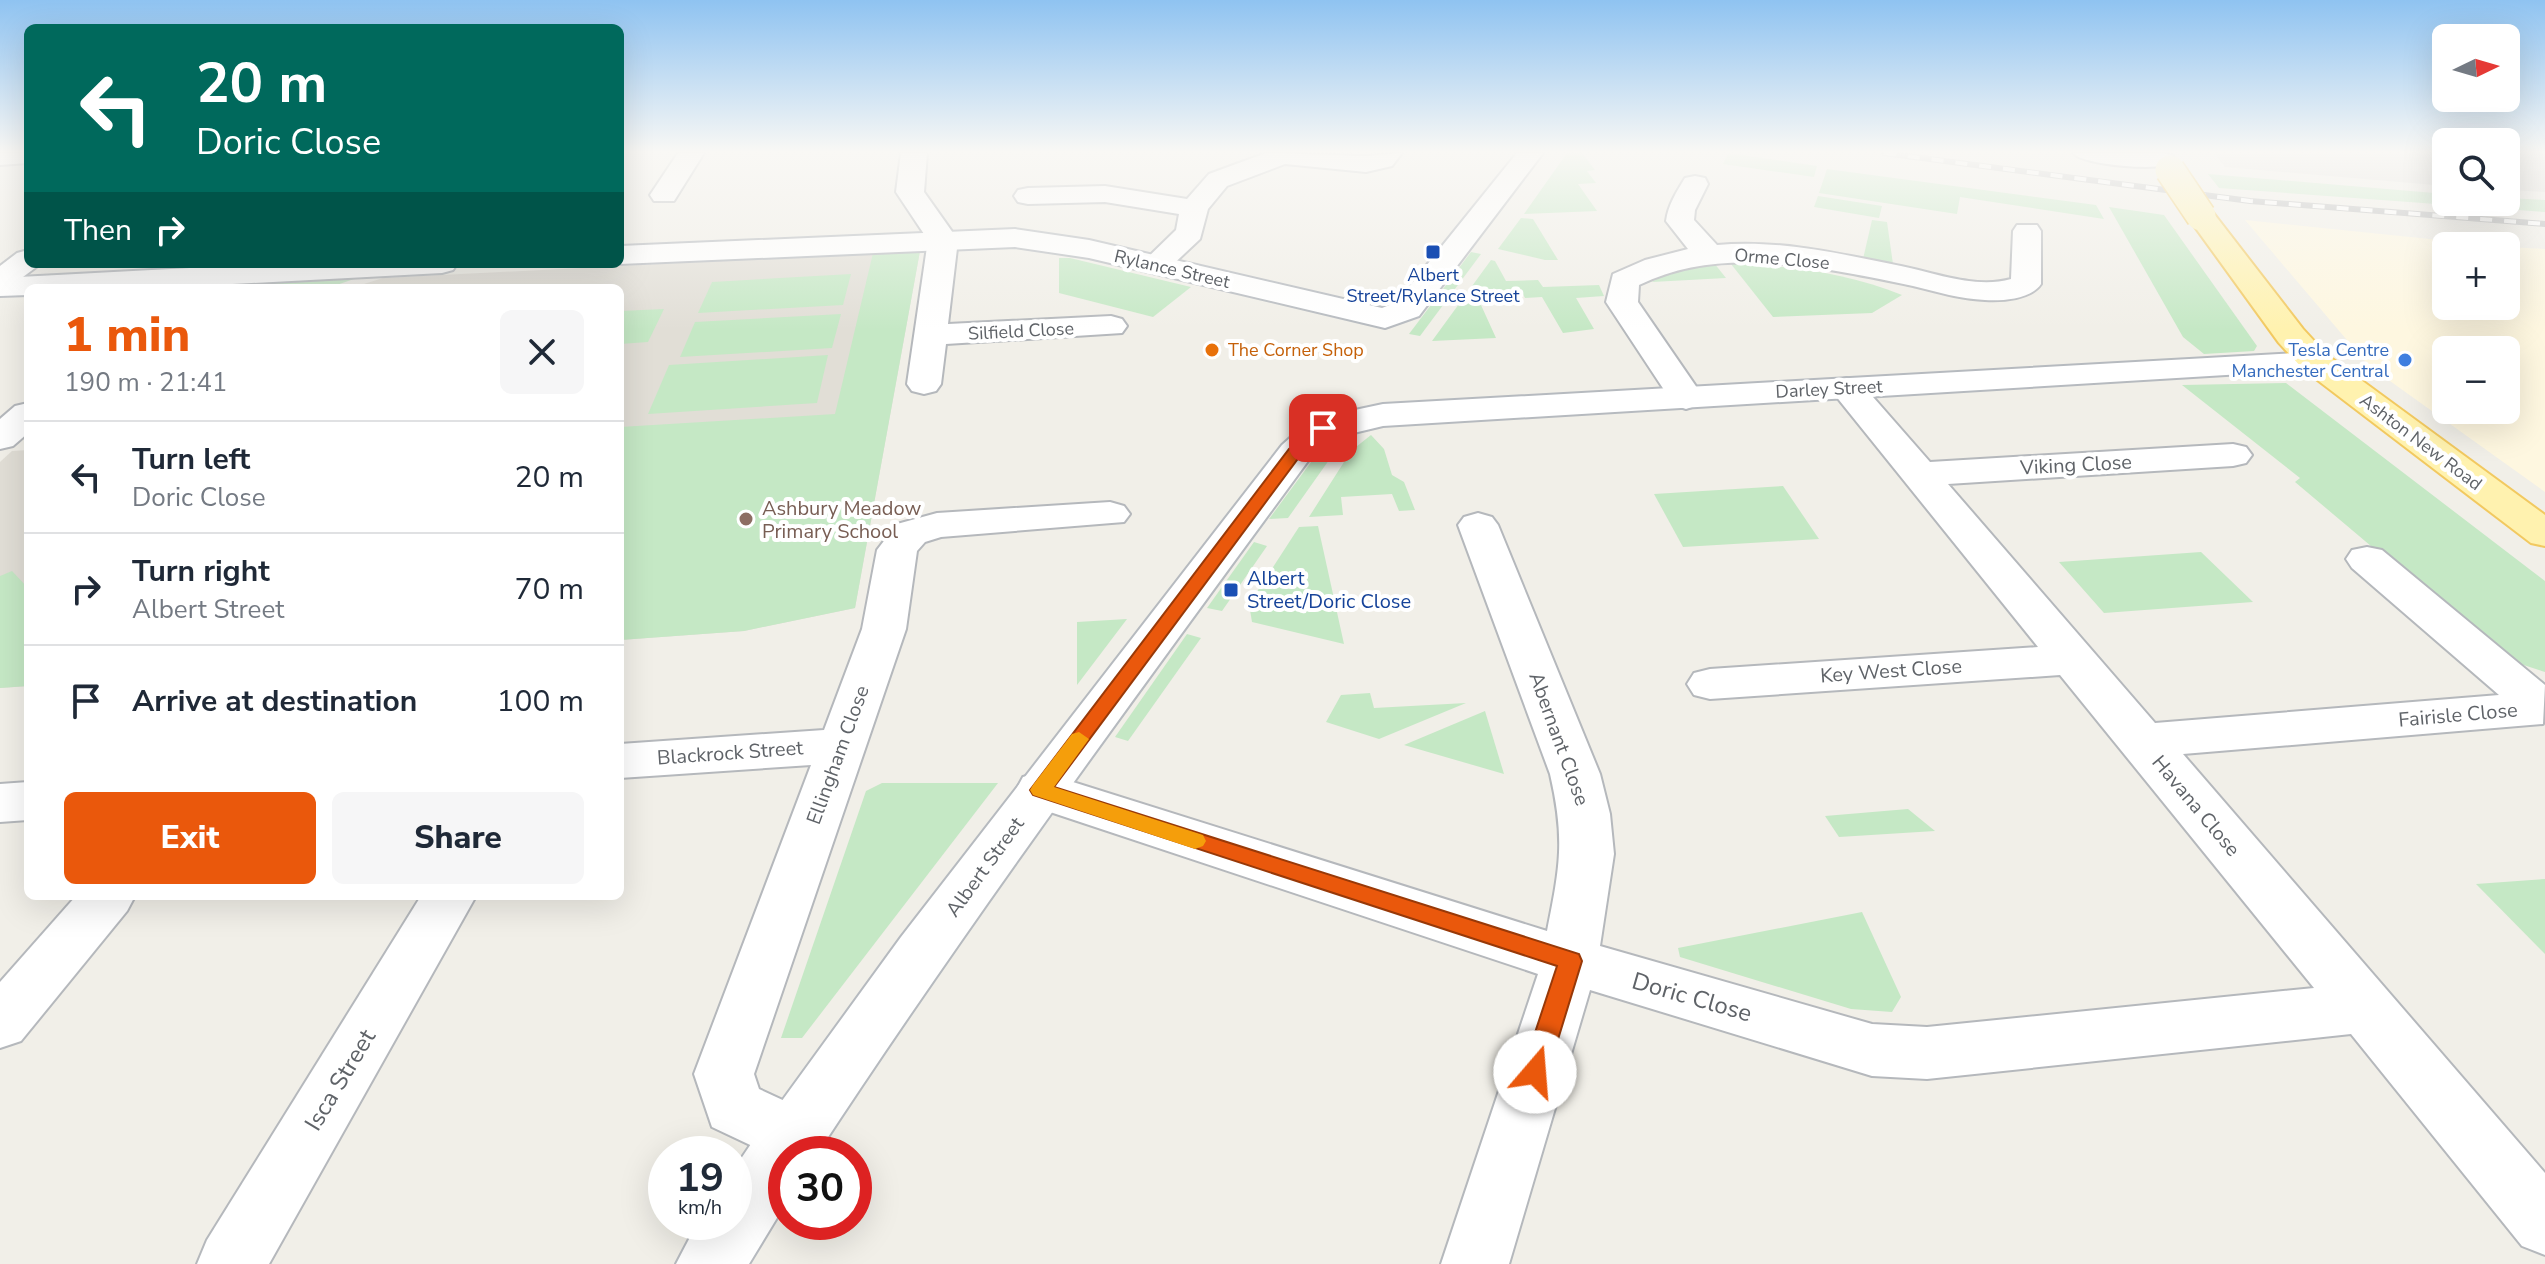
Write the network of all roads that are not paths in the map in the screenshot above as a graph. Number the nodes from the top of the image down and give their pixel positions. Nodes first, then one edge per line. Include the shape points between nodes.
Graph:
1 (924, 212) edge
2 (1193, 212) edge
3 (1484, 212) edge
4 (1681, 212) edge
5 (2198, 212) edge
6 (2027, 231) dead end
7 (943, 240) junction
8 (1709, 254) junction
9 (624, 255) edge
10 (24, 262) edge
11 (1155, 265) junction
12 (347, 268) edge
13 (0, 280) edge
14 (177, 282) edge
15 (106, 284) edge
16 (24, 286) edge
17 (0, 287) edge
18 (1111, 326) dead end
19 (931, 335) junction
20 (2315, 362) junction
21 (924, 384) dead end
22 (1847, 388) junction
23 (1686, 398) junction
24 (24, 417) edge
25 (1344, 420) joint
26 (0, 438) edge
27 (2233, 455) dead end
28 (1919, 474) junction
29 (1110, 514) dead end
30 (1478, 525) dead end
31 (2545, 534) edge
32 (2367, 559) dead end
33 (2073, 659) junction
34 (1710, 684) dead end
35 (2141, 741) junction
36 (840, 746) junction
37 (624, 761) edge
38 (1041, 790) junction
39 (24, 801) edge
40 (0, 803) edge
41 (105, 900) edge
42 (447, 900) edge
43 (1570, 961) junction
44 (2365, 1008) junction
45 (0, 1023) edge
46 (791, 1135) junction
47 (2545, 1223) edge
48 (231, 1264) edge
49 (710, 1264) edge
50 (1475, 1264) edge

1 - 7 street
2 - 11 street via 1190,233
3 - 11 street, Rylance Street via 1408,309 1385,318
4 - 8 street via 1680,221
5 - 20 main road, Ashton New Road, bridge
6 - 8 street, Orme Close via 2026,284 2012,291 1784,257
7 - 9 street, Rylance Street
7 - 11 street, Rylance Street via 1015,238
7 - 19 street
8 - 23 street, Orme Close via 1645,267 1624,281 1622,302
10 - 13 street
12 - 14 street
14 - 15 street
16 - 17 street
18 - 19 street, Silfield Close
19 - 21 street
20 - 22 street, Darley Street
20 - 31 main road, Ashton New Road
22 - 23 street, Darley Street
22 - 28 street, Havana Close
23 - 25 street, Darley Street
24 - 26 street
25 - 38 street, Albert Street via 1315,433 1295,453
27 - 28 street, Viking Close
28 - 33 street, Havana Close
29 - 36 street, Ellingham Close via 937,525 911,533 897,550 884,629
30 - 43 street, Abernant Close via 1575,774 1585,814 1588,854
32 - 35 street, Fairisle Close via 2543,708
33 - 34 street, Key West Close
33 - 35 street, Havana Close
35 - 44 street, Havana Close
36 - 37 street, Blackrock Street
36 - 46 street, Ellingham Close via 724,1074 734,1107
38 - 43 street, Doric Close
38 - 46 street, Albert Street
39 - 40 street
41 - 45 street
42 - 48 street, Isca Street
43 - 44 street, Doric Close via 1872,1050 1927,1053
43 - 50 street, Abernant Close
44 - 47 street, Havana Close
46 - 49 street, Albert Street

